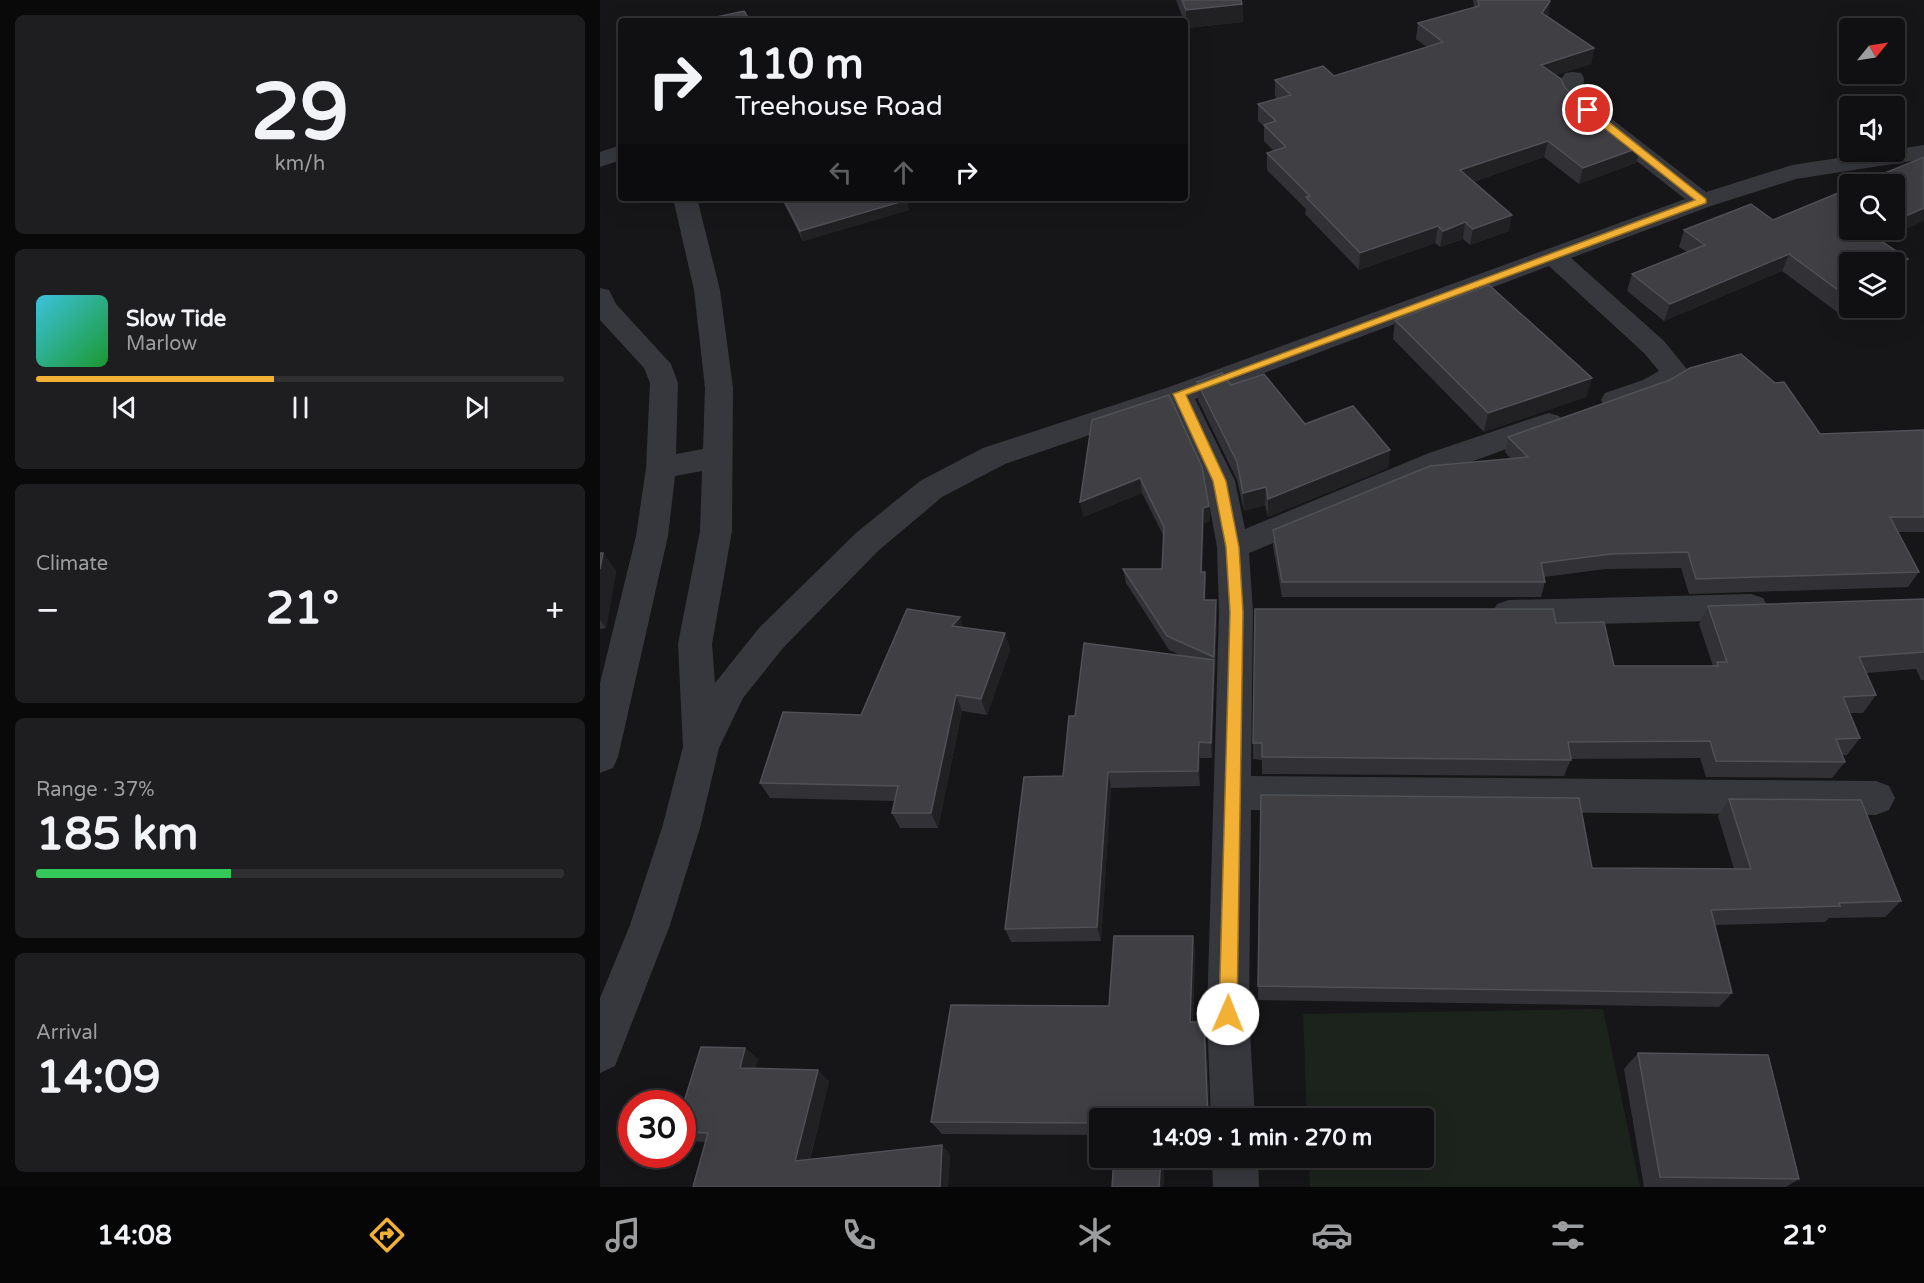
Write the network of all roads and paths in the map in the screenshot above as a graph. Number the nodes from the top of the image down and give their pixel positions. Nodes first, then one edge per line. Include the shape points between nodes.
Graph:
1 (1573, 78) dead end
2 (1924, 152) edge
3 (618, 153) edge
4 (600, 160) edge
5 (686, 201) edge
6 (1702, 201) junction
7 (1553, 256) junction
8 (600, 296) edge
9 (1179, 394) junction
10 (719, 457) junction
11 (661, 468) junction
12 (1233, 547) junction
13 (1783, 606) edge
14 (1480, 613) edge
15 (701, 748) junction
16 (600, 757) edge
17 (1232, 793) junction
18 (1876, 798) dead end
19 (600, 1051) edge
20 (1232, 1108) edge
21 (1235, 1168) edge
22 (1236, 1187) edge

1 - 6 street via 1571,98
2 - 6 street via 1792,172
3 - 4 street
5 - 10 street via 707,290 718,374
6 - 7 street
7 - 9 street
7 - 12 street via 1654,347 1676,373 1653,387 1440,461
8 - 11 street via 603,307 657,364 664,382
9 - 12 street via 1220,481
9 - 15 street via 994,456 931,489 867,542 771,638 730,688
10 - 11 street
10 - 15 street via 716,531 694,644
11 - 16 street via 652,536
12 - 17 street via 1254,612
13 - 14 street
15 - 19 street via 650,926
17 - 18 street
17 - 20 street via 1228,1014
21 - 22 street

